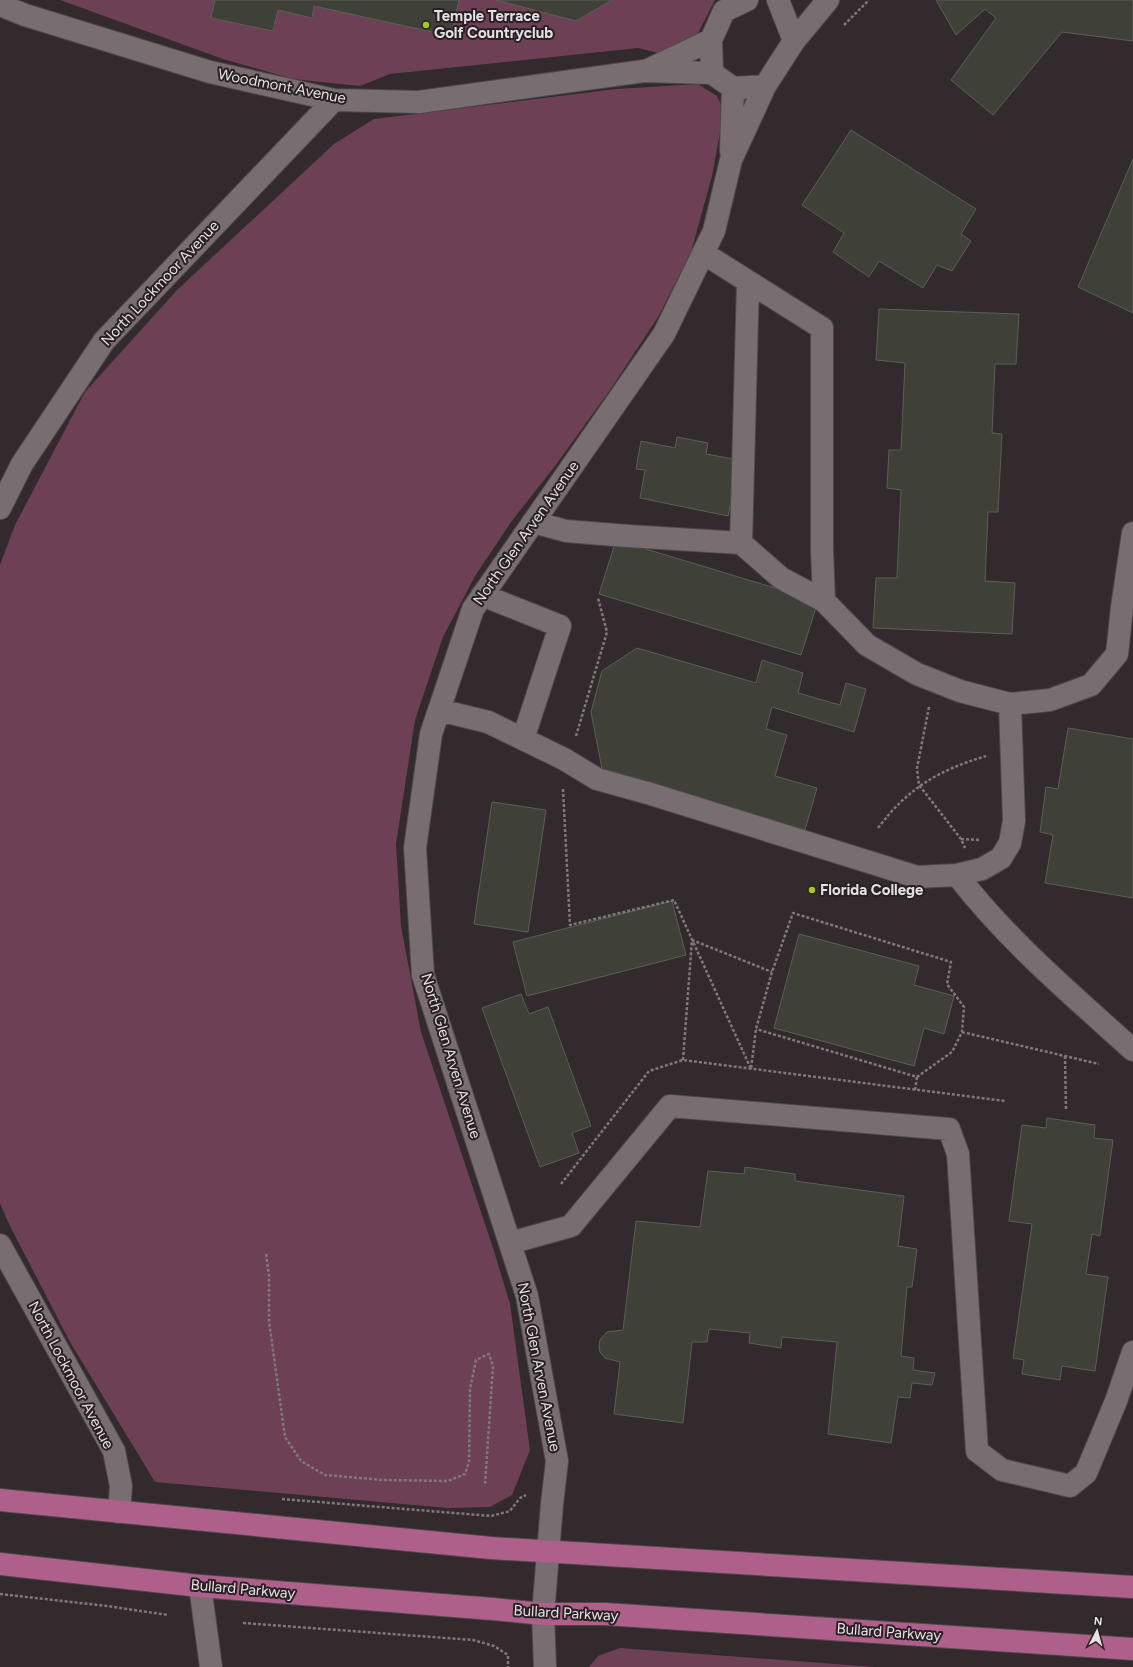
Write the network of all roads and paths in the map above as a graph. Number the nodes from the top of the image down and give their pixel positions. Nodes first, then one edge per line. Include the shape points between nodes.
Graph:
1 (747, 0) edge
2 (778, 0) edge
3 (828, 0) edge
4 (869, 0) edge
5 (0, 5) edge
6 (724, 6) edge
7 (841, 28) dead end
8 (711, 40) junction
9 (794, 41) junction
10 (644, 71) junction
11 (712, 73) junction
12 (765, 86) junction
13 (733, 88) junction
14 (334, 100) junction
15 (731, 160) junction
16 (703, 253) junction
17 (748, 282) junction
18 (0, 508) edge
19 (533, 522) junction
20 (1133, 533) edge
21 (741, 543) junction
22 (482, 595) junction
23 (598, 598) dead end
24 (824, 601) junction
25 (930, 704) dead end
26 (1010, 704) junction
27 (439, 710) junction
28 (523, 738) junction
29 (575, 738) dead end
30 (988, 755) dead end
31 (919, 785) junction
32 (563, 786) dead end
33 (878, 828) dead end
34 (967, 854) dead end
35 (957, 875) junction
36 (692, 940) junction
37 (772, 972) junction
38 (756, 1029) junction
39 (962, 1032) junction
40 (1133, 1050) edge
41 (1065, 1056) junction
42 (683, 1060) dead end
43 (1099, 1064) dead end
44 (917, 1077) junction
45 (915, 1090) dead end
46 (1066, 1111) dead end
47 (510, 1243) junction
48 (0, 1245) edge
49 (266, 1254) dead end
50 (1133, 1352) edge
51 (555, 1483) junction
52 (485, 1485) dead end
53 (280, 1499) dead end
54 (0, 1500) edge
55 (119, 1512) junction
56 (549, 1551) junction
57 (0, 1564) edge
58 (200, 1586) junction
59 (1133, 1587) edge
60 (0, 1594) edge
61 (542, 1614) junction
62 (168, 1615) dead end
63 (243, 1623) dead end
64 (1133, 1649) edge
65 (212, 1667) edge
66 (508, 1667) edge
67 (545, 1667) edge

1 - 6 street
2 - 9 street
3 - 9 street
4 - 7 path
5 - 14 street, Woodmont Avenue via 210,72
6 - 8 street
8 - 10 street, Woodmont Avenue
8 - 11 street
9 - 12 street, North Glen Arven Avenue
10 - 11 street, Woodmont Avenue
10 - 14 street, Woodmont Avenue via 419,102
11 - 13 street
12 - 13 street
12 - 15 street, North Glen Arven Avenue
13 - 15 street, North Glen Arven Avenue
14 - 18 street, North Lockmoor Avenue via 104,341 22,464
15 - 16 street, North Glen Arven Avenue via 714,231
16 - 17 street
16 - 19 street, North Glen Arven Avenue via 664,334
17 - 21 street
17 - 24 street via 822,328
19 - 21 street via 566,531
19 - 22 street, North Glen Arven Avenue
20 - 26 street via 1117,654 1091,685 1050,700
21 - 24 street via 781,578
22 - 27 street, North Glen Arven Avenue via 473,608
22 - 28 street via 560,626
23 - 29 path via 606,632
24 - 26 street via 867,645 917,674 960,691
25 - 31 path via 917,768
26 - 35 street via 1014,821 1010,842 1001,858 982,869
27 - 28 street via 488,722
27 - 47 street, North Glen Arven Avenue via 431,734 415,848 423,975
28 - 35 street via 596,779 916,877
30 - 31 path
31 - 33 path via 890,811
31 - 34 path via 962,839
32 - 36 path via 570,925 674,900
35 - 40 street via 979,904 1022,950
36 - 37 path
36 - 38 path via 751,1068
36 - 42 path
37 - 38 path
37 - 39 path via 793,912 951,962 947,984 964,1007
38 - 44 path
39 - 41 path
39 - 44 path via 952,1052
41 - 43 path
41 - 46 path
44 - 45 path
47 - 50 street via 571,1226 670,1106 949,1129 958,1154 977,1451 1002,1470 1070,1486 1086,1473
47 - 51 street, North Glen Arven Avenue via 527,1296 557,1462
48 - 55 street, North Lockmoor Avenue via 114,1452 121,1486
49 - 52 path via 269,1276 269,1321 285,1437 301,1461 325,1475 383,1480 448,1481 465,1474 469,1462 470,1388 476,1360 489,1354 493,1366
51 - 53 path via 520,1498 510,1511 491,1516
51 - 56 street, North Glen Arven Avenue
54 - 55 main road
55 - 56 main road via 491,1548
56 - 59 main road
56 - 61 street, North Glen Arven Avenue
57 - 58 main road, Bullard Parkway
58 - 61 main road, Bullard Parkway
58 - 65 street
60 - 62 path
61 - 64 main road, Bullard Parkway via 605,1614
61 - 67 street, North Glen Arven Avenue
63 - 66 path via 474,1640 494,1646 508,1655

